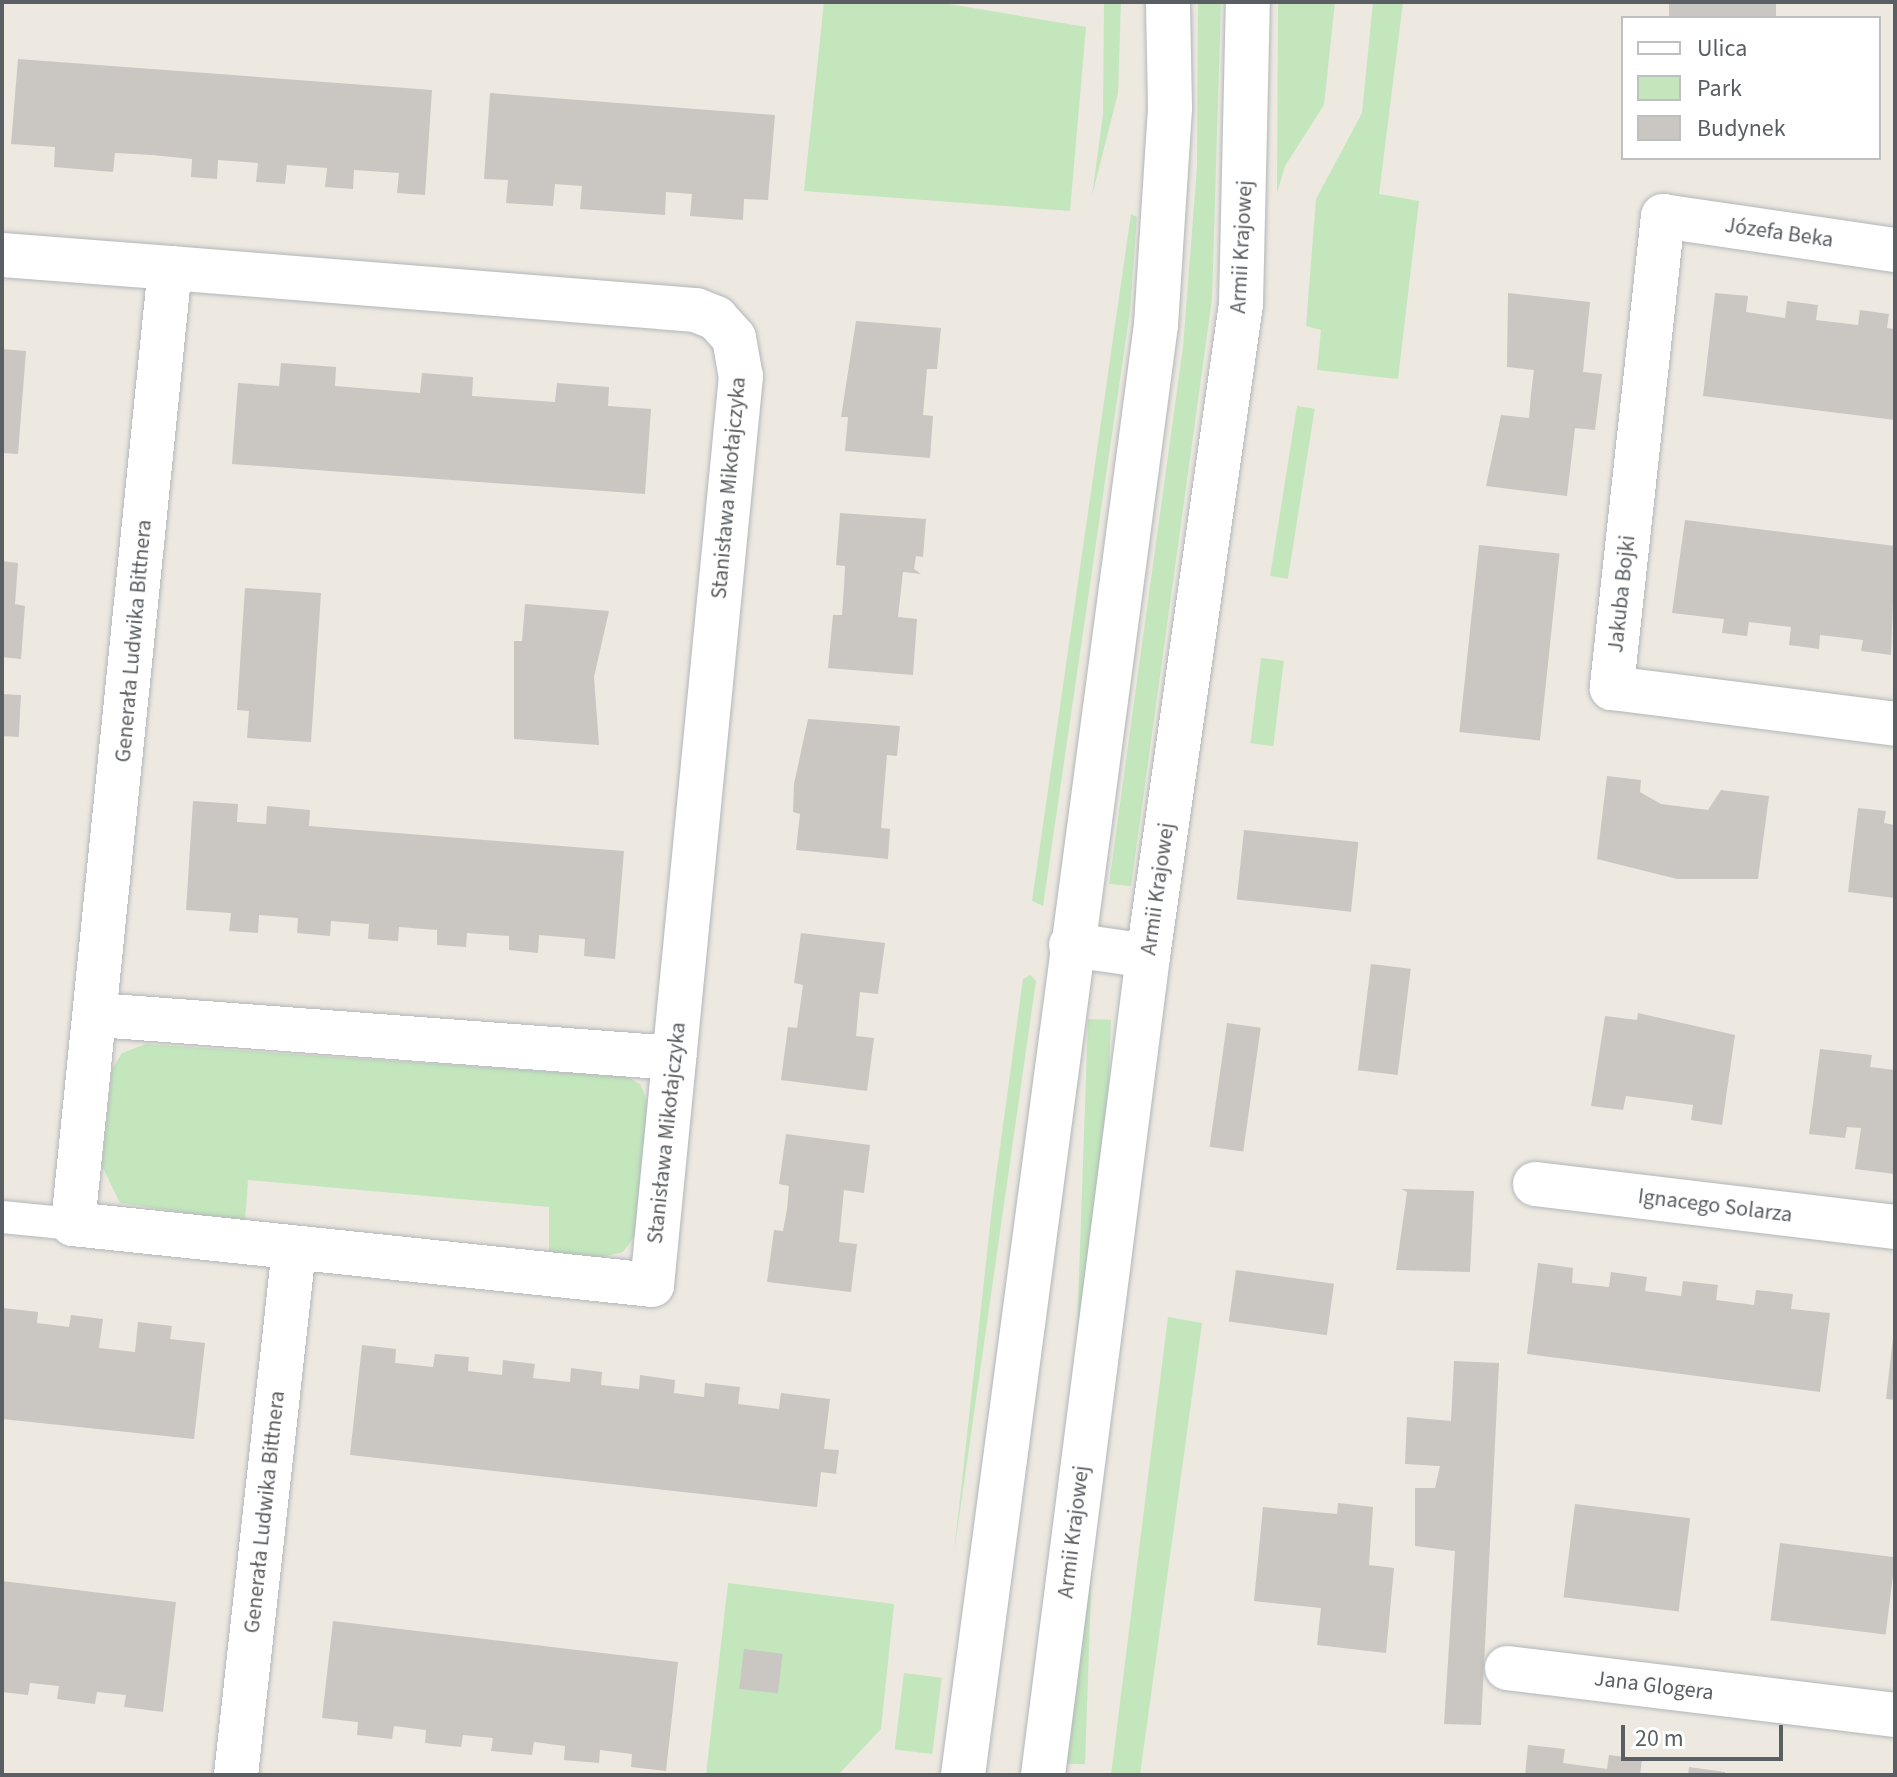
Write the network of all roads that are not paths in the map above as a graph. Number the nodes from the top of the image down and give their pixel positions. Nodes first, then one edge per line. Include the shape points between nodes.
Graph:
1 (1168, 2) edge
2 (1248, 2) edge
3 (1663, 216) joint
4 (1895, 250) edge
5 (2, 255) edge
6 (170, 268) junction
7 (1895, 724) edge
8 (1071, 945) junction
9 (1148, 956) junction
10 (98, 1015) junction
11 (674, 1058) junction
12 (1535, 1184) dead end
13 (2, 1217) edge
14 (73, 1224) junction
15 (1895, 1227) edge
16 (294, 1249) junction
17 (1507, 1668) dead end
18 (1895, 1715) edge
19 (236, 1775) edge
20 (963, 1775) edge
21 (1043, 1775) edge

1 - 8 street via 1170,108 1156,325
2 - 9 street, Armii Krajowej via 1241,304
3 - 4 street, Józefa Beka
3 - 7 street, Jakuba Bojki via 1612,688
5 - 6 street, Stanisława Mikołajczyka
6 - 10 street, Generała Ludwika Bittnera
6 - 11 street, Stanisława Mikołajczyka via 696,310 716,318 734,338 741,376
8 - 9 street
8 - 20 street
9 - 21 street, Armii Krajowej
10 - 11 street
10 - 14 street, Generała Ludwika Bittnera
11 - 16 street, Stanisława Mikołajczyka via 652,1285
12 - 15 street, Ignacego Solarza
13 - 14 lane
14 - 16 street
16 - 19 street, Generała Ludwika Bittnera
17 - 18 street, Jana Glogera

